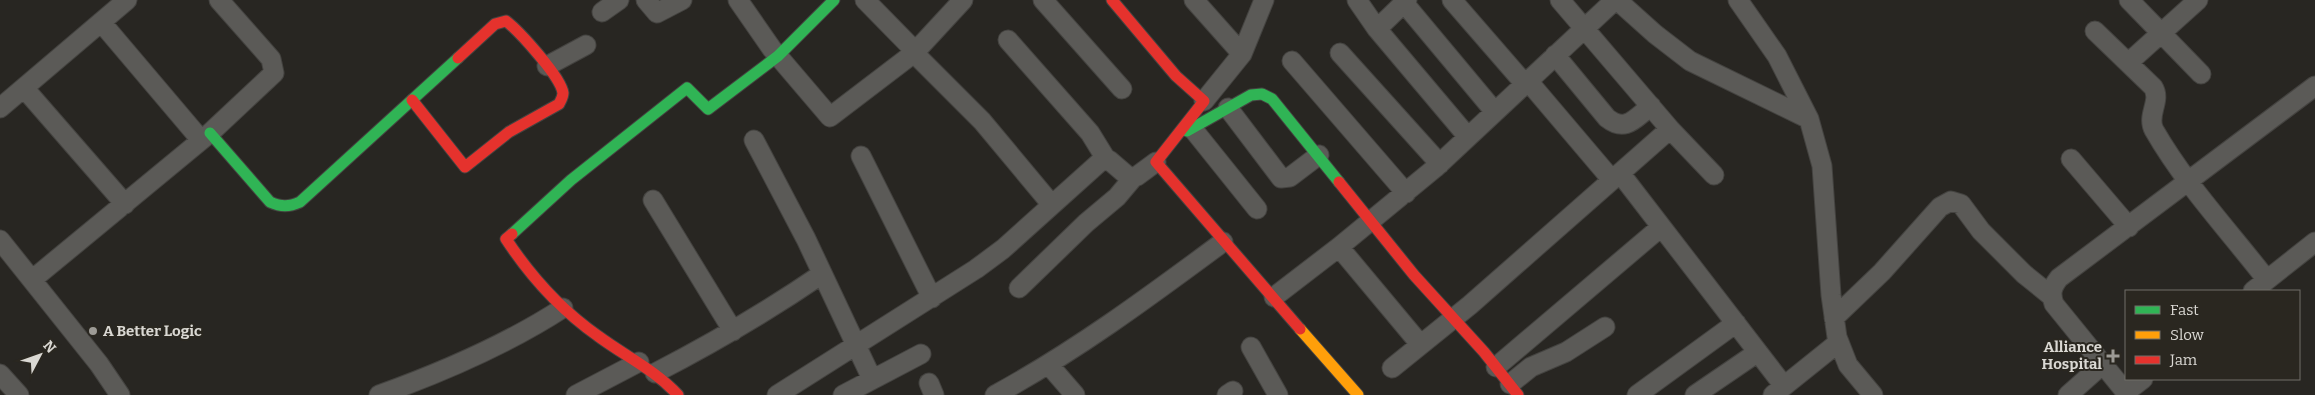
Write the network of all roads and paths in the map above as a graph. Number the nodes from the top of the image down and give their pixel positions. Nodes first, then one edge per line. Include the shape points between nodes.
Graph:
1 (127, 0) edge
2 (219, 0) edge
3 (619, 0) edge
4 (646, 0) edge
5 (682, 0) edge
6 (738, 0) edge
7 (834, 0) edge
8 (865, 0) edge
9 (964, 0) edge
10 (1043, 0) edge
11 (1112, 0) edge
12 (1194, 0) edge
13 (1264, 0) edge
14 (1357, 0) edge
15 (1452, 0) edge
16 (1560, 0) edge
17 (1616, 0) edge
18 (1738, 0) edge
19 (2129, 0) edge
20 (2198, 0) edge
21 (1406, 2) edge
22 (602, 12) dead end
23 (101, 22) junction
24 (1377, 29) junction
25 (1584, 29) junction
26 (2096, 32) dead end
27 (2161, 33) junction
28 (1008, 40) dead end
29 (586, 46) dead end
30 (915, 52) junction
31 (1340, 52) dead end
32 (1242, 54) junction
33 (1556, 55) junction
34 (778, 56) junction
35 (1292, 61) dead end
36 (2128, 62) junction
37 (547, 66) junction
38 (2201, 74) dead end
39 (1527, 83) junction
40 (2315, 86) edge
41 (24, 88) junction
42 (1122, 89) dead end
43 (412, 100) junction
44 (1204, 101) junction
45 (1650, 106) junction
46 (0, 108) edge
47 (1228, 108) junction
48 (1495, 112) junction
49 (1809, 119) junction
50 (1192, 128) junction
51 (1670, 129) junction
52 (206, 136) junction
53 (1468, 137) junction
54 (1175, 138) junction
55 (754, 140) dead end
56 (1318, 155) junction
57 (862, 156) dead end
58 (1106, 159) junction
59 (2072, 159) dead end
60 (1156, 162) junction
61 (1440, 164) junction
62 (1714, 175) dead end
63 (1616, 176) junction
64 (1133, 178) junction
65 (2190, 182) junction
66 (1406, 193) junction
67 (653, 200) dead end
68 (124, 204) junction
69 (1052, 205) junction
70 (1257, 209) dead end
71 (1372, 221) junction
72 (1661, 227) junction
73 (2129, 227) junction
74 (0, 241) edge
75 (1223, 242) junction
76 (2315, 242) edge
77 (1339, 247) junction
78 (822, 274) junction
79 (33, 279) junction
80 (2260, 285) edge
81 (1019, 288) dead end
82 (2050, 295) junction
83 (1274, 297) junction
84 (932, 298) junction
85 (563, 308) junction
86 (1453, 318) junction
87 (1834, 318) junction
88 (1736, 324) junction
89 (1605, 327) dead end
90 (733, 331) junction
91 (1839, 342) junction
92 (1420, 344) junction
93 (855, 345) junction
94 (1251, 347) dead end
95 (1758, 352) junction
96 (921, 354) dead end
97 (639, 362) junction
98 (1049, 364) junction
99 (2103, 364) junction
100 (1496, 366) junction
101 (1392, 368) dead end
102 (655, 373) junction
103 (0, 374) edge
104 (872, 379) junction
105 (2142, 380) edge
106 (414, 389) edge
107 (1514, 389) edge
108 (1778, 391) edge
109 (581, 394) edge
110 (2127, 394) edge
111 (19, 395) edge
112 (120, 395) edge
113 (379, 395) edge
114 (678, 395) edge
115 (777, 395) edge
116 (843, 395) edge
117 (995, 395) edge
118 (1075, 395) edge
119 (1278, 395) edge
120 (1358, 395) edge
121 (1638, 395) edge
122 (1696, 395) edge
123 (1873, 395) edge
124 (2068, 395) edge

1 - 23 street
2 - 52 street via 271,59 274,72
3 - 22 street
4 - 5 street via 657,14
6 - 34 street
7 - 34 street
8 - 30 street
9 - 30 street
10 - 42 street
11 - 44 street via 1176,76
12 - 32 street
13 - 32 street
14 - 24 street
15 - 39 street
16 - 25 street
17 - 25 street
17 - 49 street via 1690,61
18 - 49 street via 1777,56
19 - 27 street
20 - 27 street
21 - 24 street
21 - 48 street
23 - 41 street
23 - 52 street
24 - 53 street
25 - 33 street
25 - 45 street
26 - 36 street
27 - 36 street
27 - 38 street
28 - 58 street via 1090,132
29 - 37 street
30 - 34 street via 830,118
30 - 69 street via 982,121
31 - 61 street
32 - 44 street
33 - 39 street
33 - 45 street via 1615,124 1628,123
34 - 85 street via 708,109 687,88 571,180 506,238 529,273
35 - 66 street
36 - 65 street via 2156,91 2151,119 2153,128
37 - 43 street via 514,28 501,21
37 - 43 street via 562,91 563,98 559,104 509,132 465,167
39 - 48 street
39 - 63 street
40 - 65 street
41 - 46 street
41 - 68 street
43 - 52 street via 300,202 290,207 280,208 270,202
44 - 54 street
45 - 51 street
47 - 50 street
47 - 56 street via 1251,95 1265,94
47 - 56 street via 1281,178 1290,177
48 - 53 street
49 - 87 street via 1822,166
50 - 54 street
50 - 70 street
51 - 62 street
51 - 63 street
52 - 68 street
53 - 61 street
54 - 60 street
55 - 78 street
56 - 71 street
57 - 84 street
58 - 64 street via 1126,177
58 - 69 street
59 - 73 street
60 - 64 street
60 - 75 street
61 - 66 street
63 - 72 street
63 - 86 street
64 - 81 street via 1117,197
65 - 73 street
65 - 80 street
66 - 71 street
67 - 90 street
68 - 79 street
69 - 84 street via 1003,249
71 - 77 street
71 - 86 street
72 - 88 street
72 - 100 street
73 - 82 street via 2059,278
74 - 79 street
75 - 83 street
75 - 98 street
76 - 80 street
77 - 83 street
77 - 92 street
78 - 90 street
78 - 93 street
79 - 112 street
82 - 87 street via 1981,231 1962,204 1951,201 1940,207 1888,266
82 - 99 street
83 - 120 street
84 - 93 street
85 - 97 street via 600,338
85 - 106 street via 531,329
86 - 92 street
86 - 100 street
87 - 91 street
88 - 95 street
88 - 121 street
89 - 107 street via 1566,352 1530,367
90 - 102 street
91 - 108 street
91 - 123 street via 1848,365
92 - 101 street
93 - 104 street
93 - 115 street
94 - 119 street
95 - 108 street
95 - 122 street
96 - 104 street
97 - 102 street
97 - 109 street
98 - 117 street
98 - 118 street
99 - 110 street
99 - 124 street
100 - 107 street
102 - 114 street
103 - 111 street
104 - 116 street
105 - 110 street
106 - 113 street

